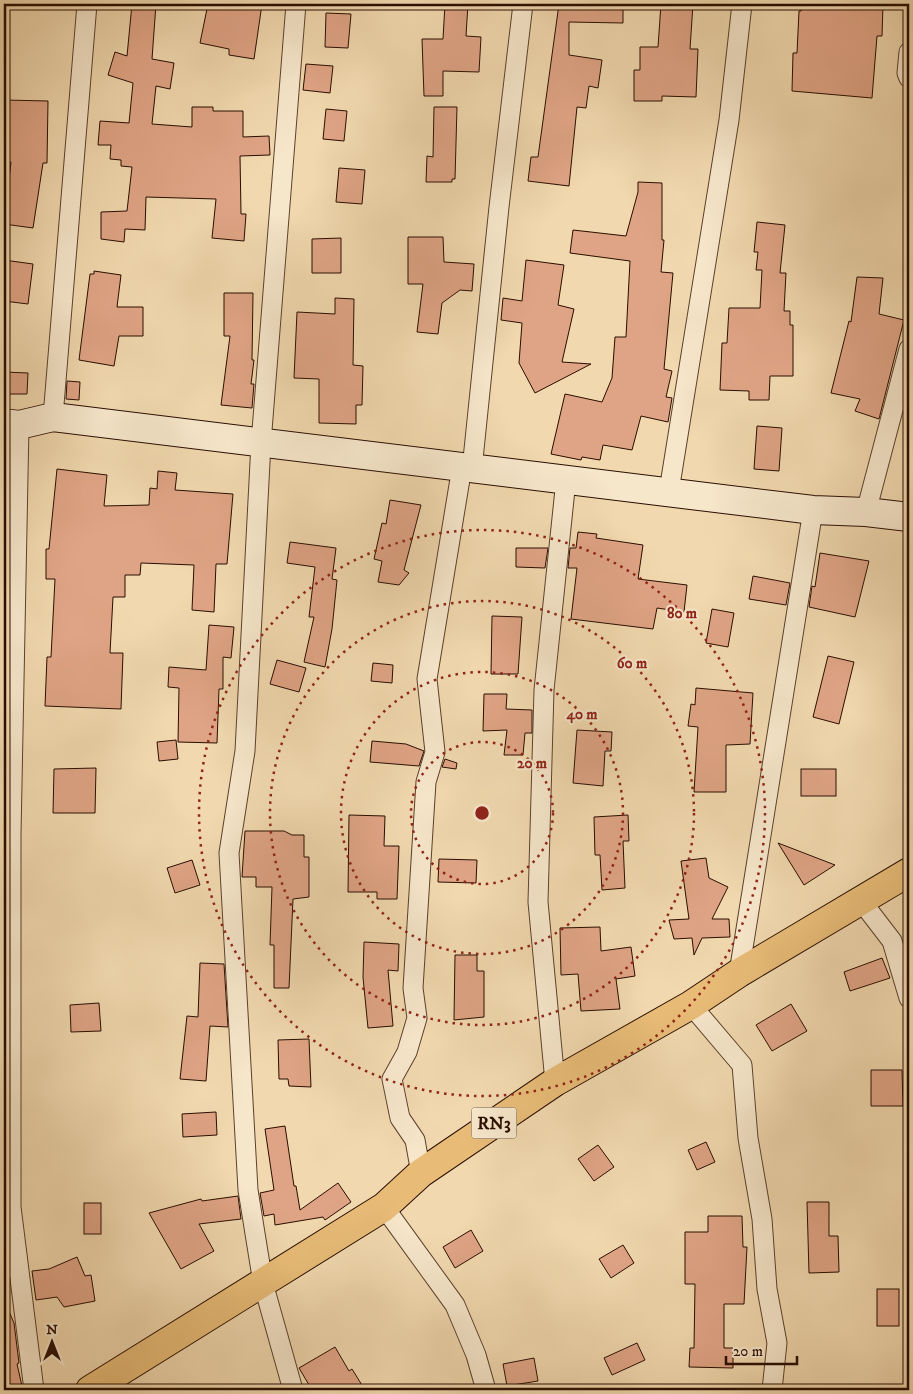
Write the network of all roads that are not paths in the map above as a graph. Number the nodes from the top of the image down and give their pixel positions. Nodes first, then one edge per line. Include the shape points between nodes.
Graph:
1 (87, 4) edge
2 (296, 4) edge
3 (523, 4) edge
4 (742, 4) edge
5 (909, 52) edge
6 (909, 78) edge
7 (909, 349) edge
8 (53, 417) junction
9 (11, 424) edge
10 (261, 443) junction
11 (467, 468) junction
12 (566, 480) junction
13 (669, 491) junction
14 (813, 510) junction
15 (866, 512) junction
16 (909, 517) edge
17 (909, 872) edge
18 (862, 902) junction
19 (739, 973) junction
20 (909, 998) edge
21 (691, 1005) junction
22 (555, 1082) junction
23 (421, 1173) junction
24 (384, 1207) junction
25 (263, 1283) junction
26 (34, 1390) edge
27 (90, 1390) edge
28 (293, 1390) edge
29 (486, 1390) edge
30 (772, 1390) edge

1 - 8 street
2 - 10 street
3 - 11 street
4 - 13 street via 729,120
5 - 6 street
7 - 15 street
8 - 9 street
8 - 10 street
9 - 26 street via 11,1208
10 - 11 street
10 - 25 street via 245,751 229,853 248,1190
11 - 12 street
11 - 23 street via 427,679 435,752 426,782 413,988 417,1018 407,1052 392,1079 400,1118 415,1140
12 - 13 street
12 - 22 street via 544,690 538,902
13 - 14 street
14 - 15 street
14 - 19 street
15 - 16 street
17 - 18 highway, RN3
18 - 19 highway, RN3
18 - 20 street via 892,941
19 - 21 highway, RN3
21 - 22 highway, RN3
21 - 30 street via 742,1065 748,1138 762,1219 767,1290 777,1343
22 - 23 highway, RN3
23 - 24 highway, RN3
24 - 25 highway, RN3
24 - 29 street via 455,1305 476,1355
25 - 27 highway, RN3
25 - 28 street

